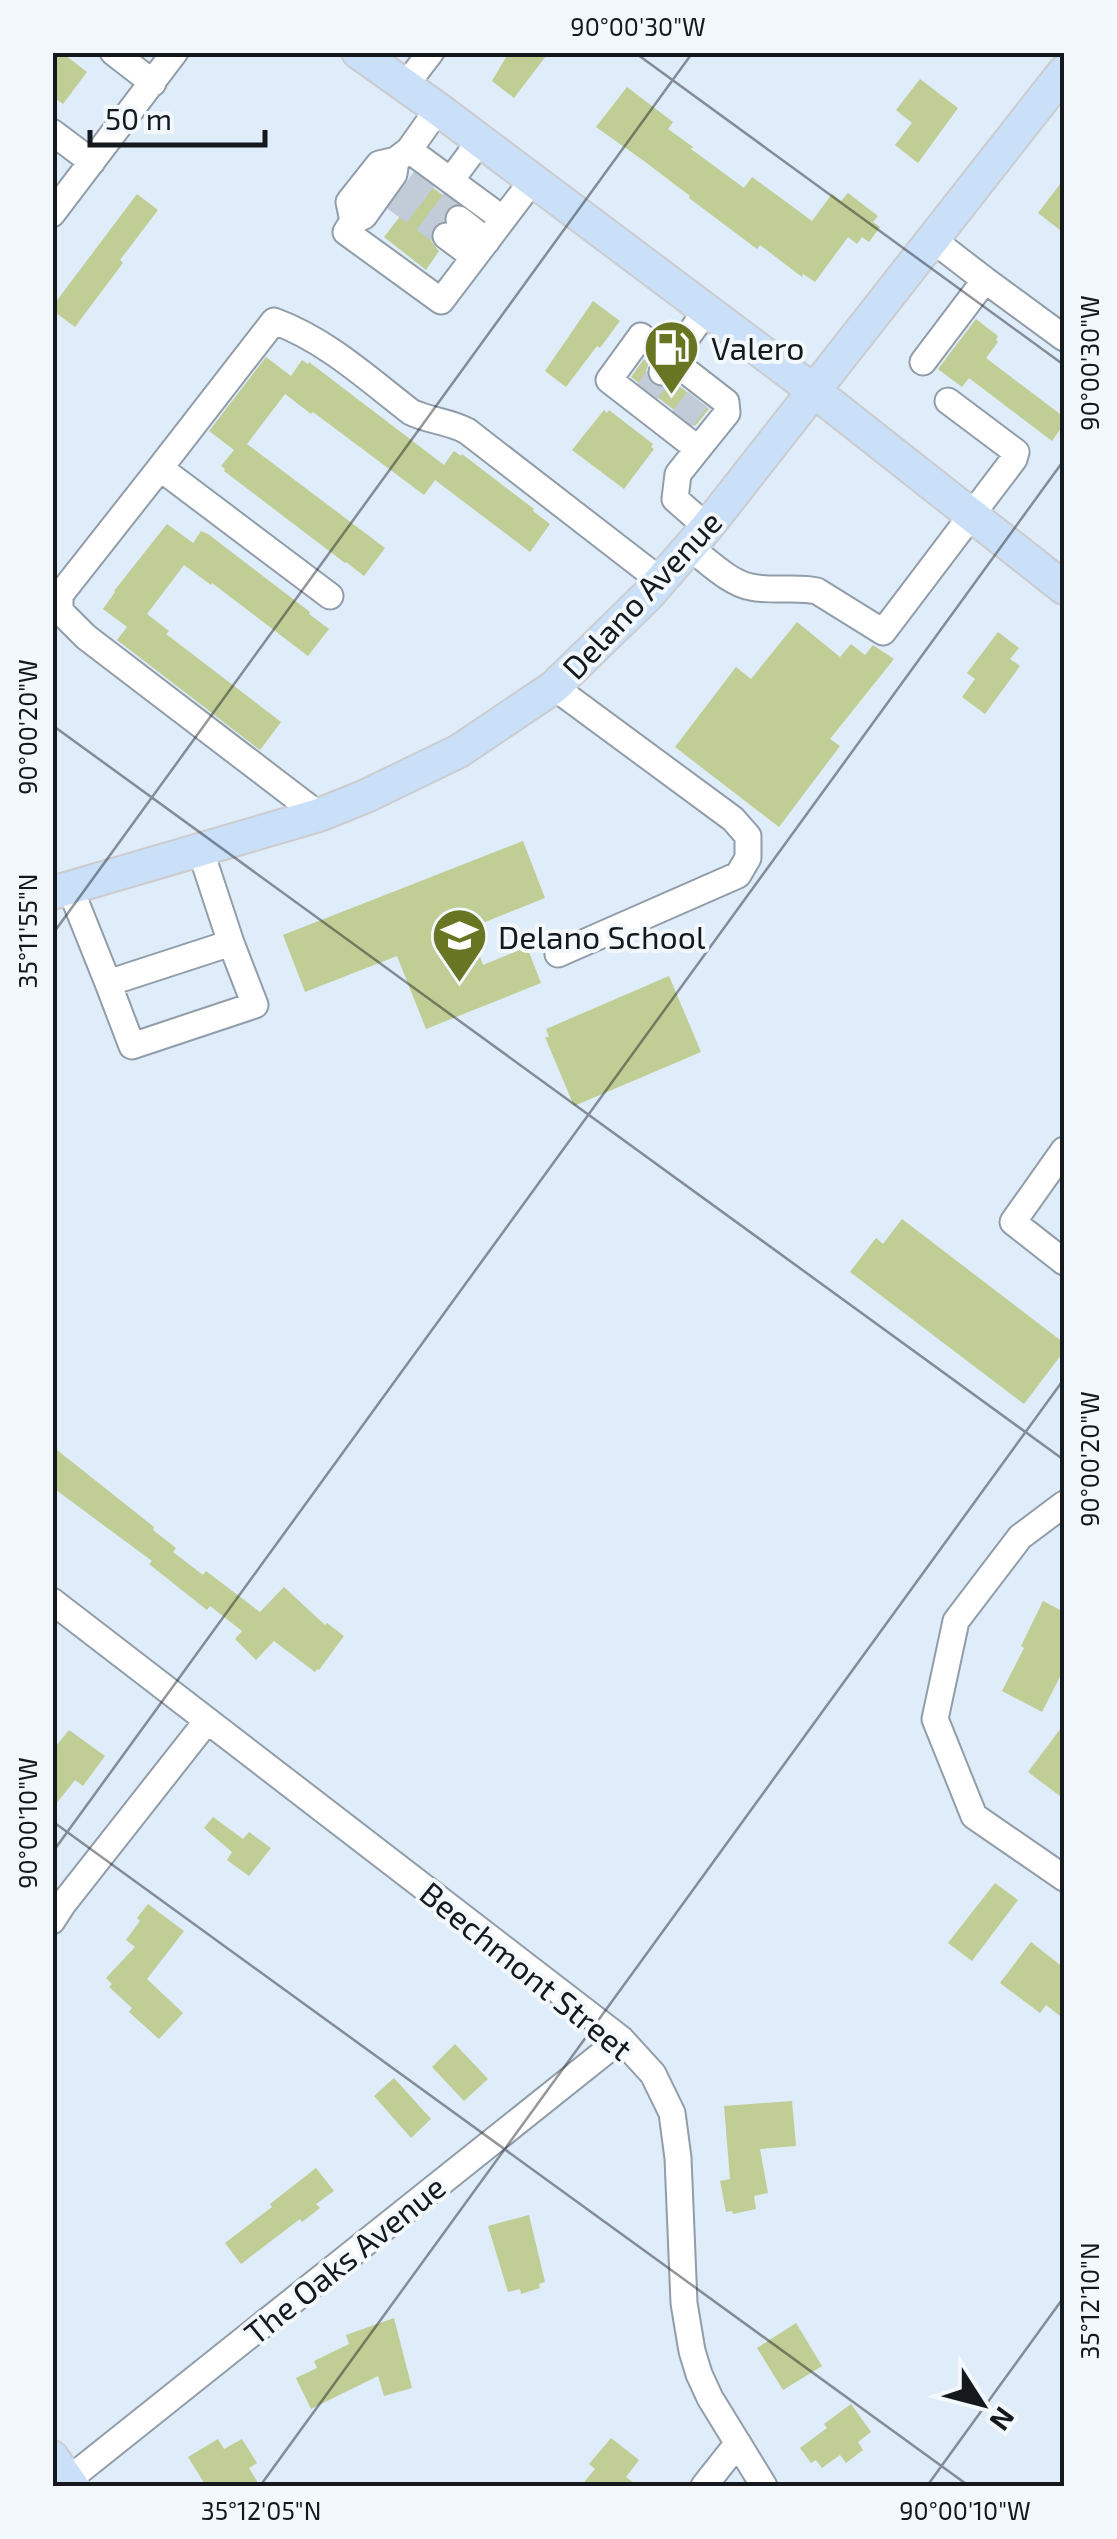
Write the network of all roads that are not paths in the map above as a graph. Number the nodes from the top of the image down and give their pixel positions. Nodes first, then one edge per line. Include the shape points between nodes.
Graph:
1 (113, 52) edge
2 (176, 52) edge
3 (358, 52) edge
4 (431, 52) edge
5 (1064, 72) edge
6 (152, 83) junction
7 (405, 86) junction
8 (438, 109) junction
9 (52, 132) edge
10 (480, 142) junction
11 (92, 162) junction
12 (397, 175) junction
13 (451, 180) junction
14 (532, 180) junction
15 (52, 214) edge
16 (503, 219) junction
17 (453, 227) tunnel mouth
18 (933, 240) junction
19 (481, 249) junction
20 (985, 280) junction
21 (706, 311) junction
22 (1064, 338) edge
23 (922, 362) dead end
24 (655, 381) junction
25 (814, 392) junction
26 (948, 401) dead end
27 (690, 409) junction
28 (698, 449) junction
29 (160, 468) junction
30 (972, 515) junction
31 (698, 537) junction
32 (661, 581) junction
33 (1064, 588) edge
34 (330, 596) dead end
35 (554, 687) junction
36 (318, 815) junction
37 (200, 850) junction
38 (61, 890) edge
39 (231, 943) junction
40 (558, 954) dead end
41 (108, 983) junction
42 (1064, 1150) edge
43 (1064, 1260) edge
44 (1064, 1504) edge
45 (52, 1601) edge
46 (207, 1720) junction
47 (1064, 1878) edge
48 (52, 1922) edge
49 (621, 2038) junction
50 (738, 2443) junction
51 (64, 2474) edge
52 (704, 2486) edge
53 (764, 2486) edge

1 - 6 street
2 - 6 street
3 - 7 main road
4 - 7 street
5 - 18 main road, Delano Avenue
6 - 11 street
7 - 8 main road
8 - 10 main road
8 - 12 street
9 - 11 street
10 - 13 street
10 - 14 main road
11 - 15 street
12 - 13 street
12 - 19 street via 346,232 441,301
13 - 16 street
14 - 16 street
14 - 21 main road
16 - 19 street
17 - 19 street
18 - 20 street
18 - 25 main road, Delano Avenue
20 - 22 street
20 - 23 street
21 - 24 street
21 - 25 main road
24 - 27 street
24 - 27 street
25 - 30 main road
25 - 31 main road, Delano Avenue
26 - 30 street via 1016,452
27 - 28 street
27 - 28 street via 726,402 727,413
28 - 31 street via 678,474 675,499
29 - 32 street via 274,320 325,345 411,412 467,431
29 - 34 street
29 - 36 street via 60,595 60,611
30 - 31 street via 883,632 818,591 740,584
30 - 33 main road
31 - 32 main road, Delano Avenue
32 - 35 main road, Delano Avenue
35 - 36 main road, Delano Avenue via 459,751
35 - 40 street via 748,836 748,858 738,875
36 - 37 main road, Delano Avenue
37 - 38 main road, Delano Avenue
37 - 39 street
38 - 41 street
39 - 41 street
39 - 41 street via 255,1005 132,1046
42 - 43 street via 1013,1222
44 - 47 street via 1020,1537 956,1621 935,1719 974,1816
45 - 46 street, Beechmont Street
46 - 48 street
46 - 49 street, Beechmont Street
49 - 50 street, Beechmont Street via 653,2074 672,2113 689,2339 704,2386
49 - 51 street, The Oaks Avenue
50 - 52 street
50 - 53 street, Beechmont Street

